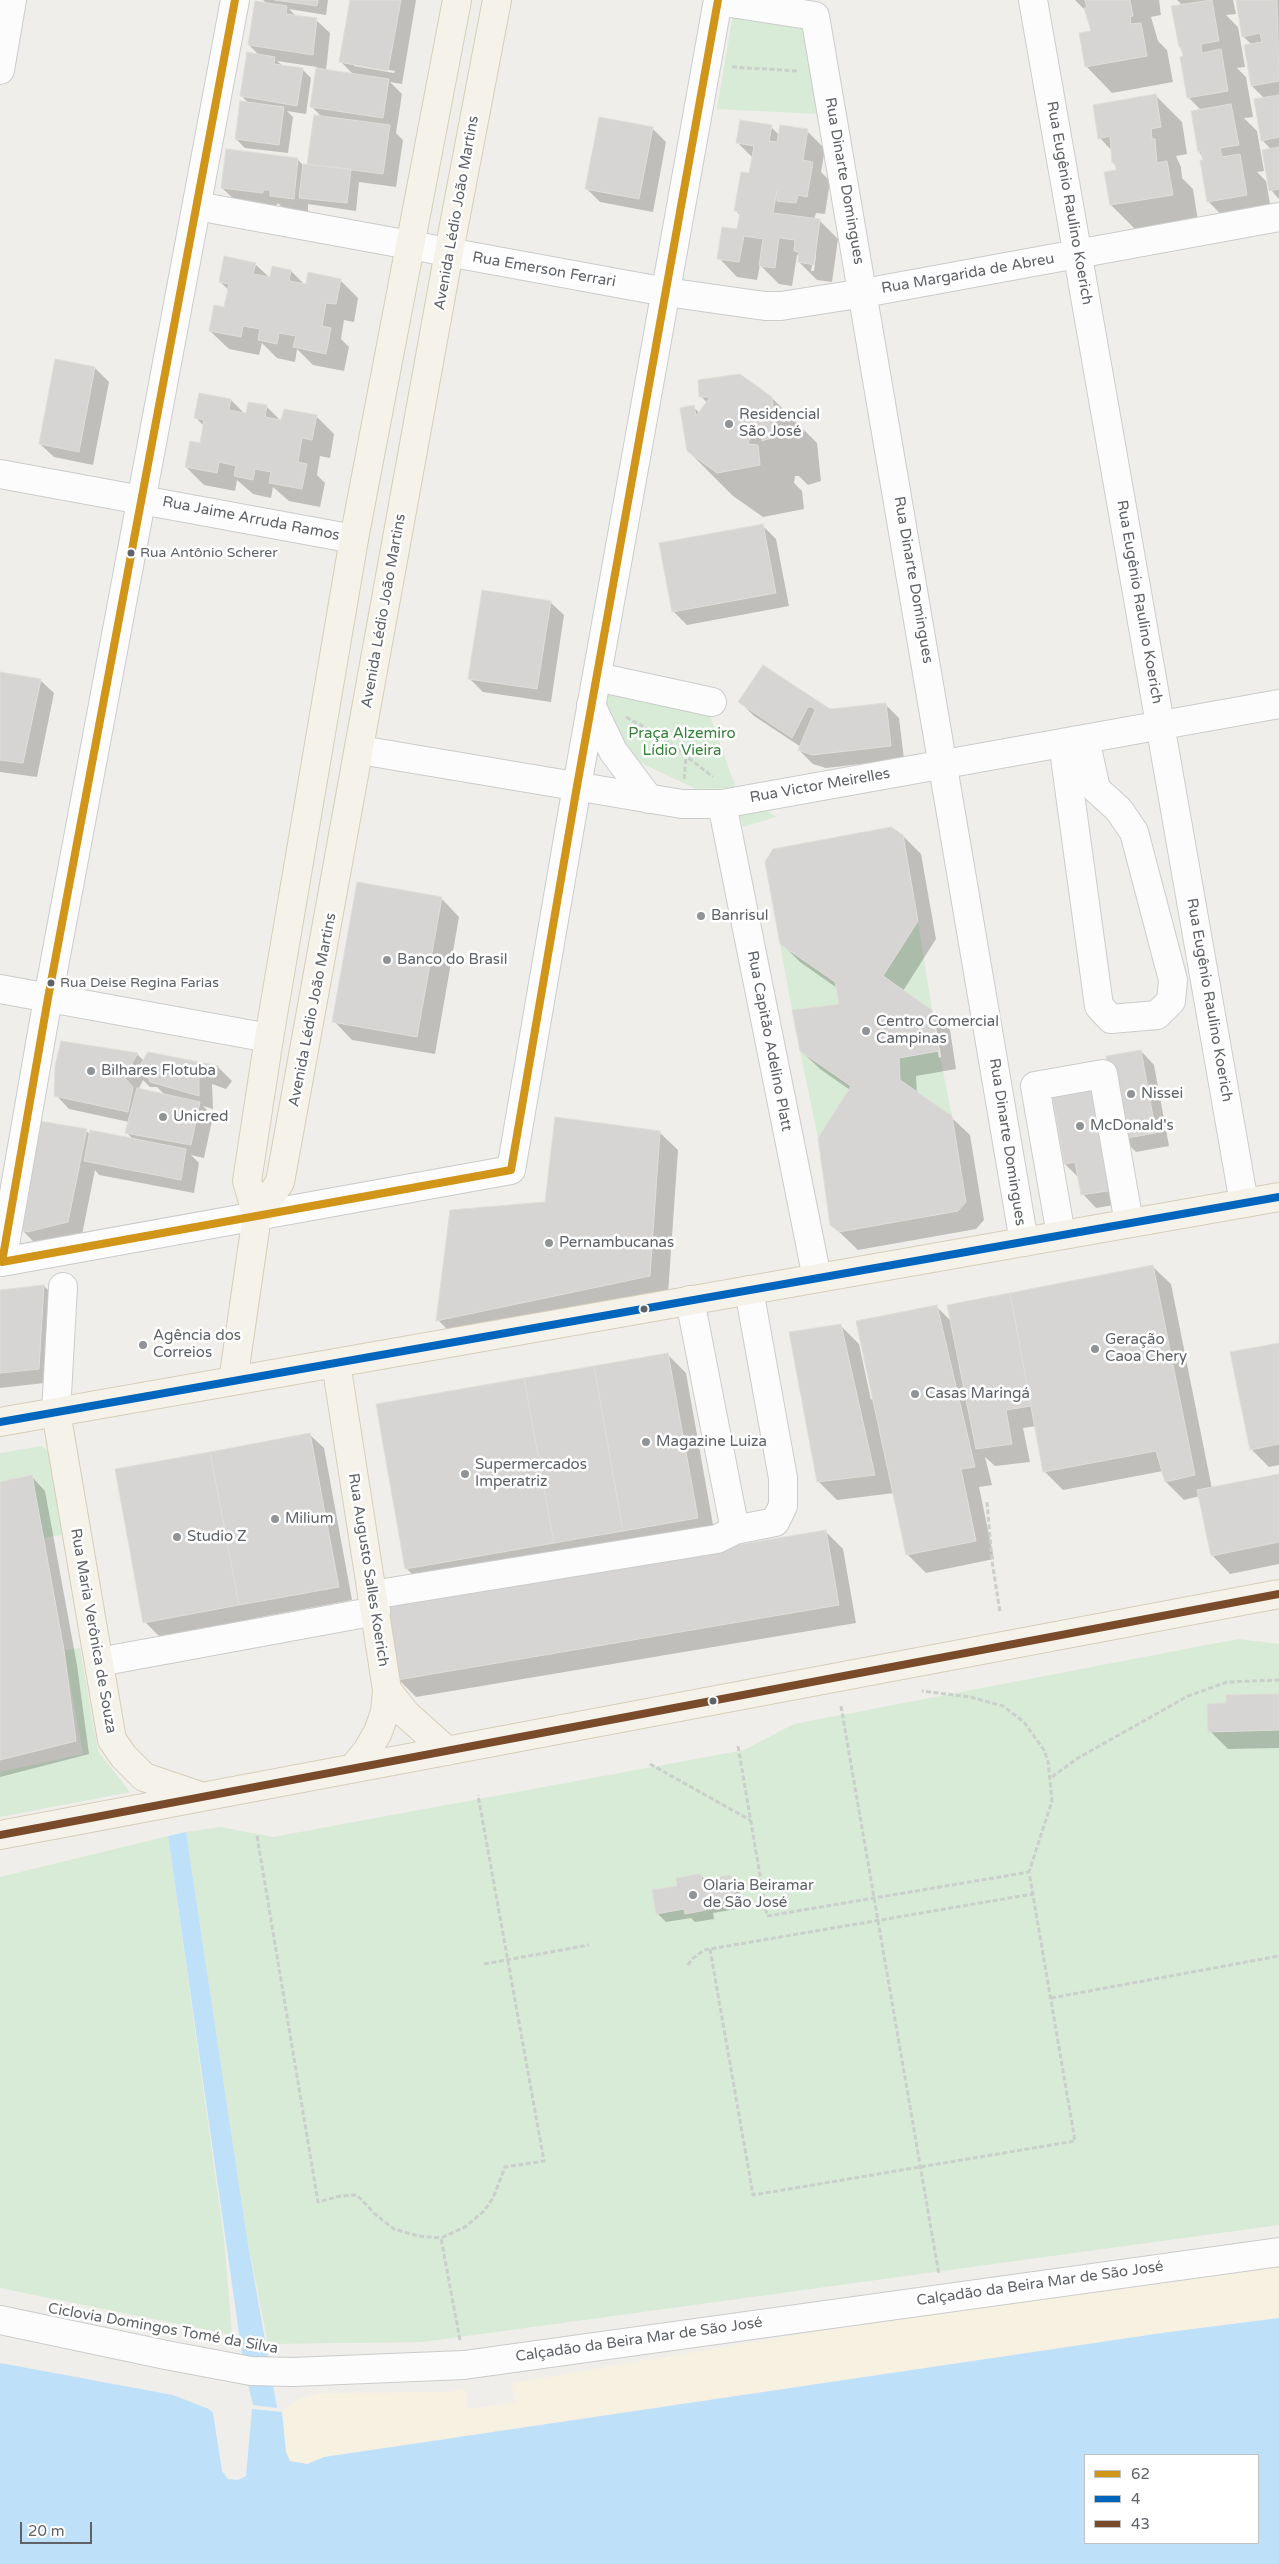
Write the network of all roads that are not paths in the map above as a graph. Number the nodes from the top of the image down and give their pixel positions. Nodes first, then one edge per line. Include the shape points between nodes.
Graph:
1 (12, 0) edge
2 (235, 0) edge
3 (457, 0) edge
4 (496, 0) edge
5 (1033, 0) edge
6 (718, 1) edge
7 (0, 70) edge
8 (197, 206) junction
9 (1279, 217) edge
10 (410, 246) junction
11 (448, 253) junction
12 (1078, 254) junction
13 (666, 292) junction
14 (864, 294) junction
15 (0, 474) edge
16 (142, 499) junction
17 (354, 539) junction
18 (597, 677) junction
19 (712, 702) dead end
20 (1279, 704) edge
21 (592, 705) junction
22 (1160, 726) junction
23 (1074, 741) junction
24 (360, 750) junction
25 (944, 764) junction
26 (577, 786) junction
27 (1083, 791) junction
28 (720, 792) junction
29 (649, 799) junction
30 (0, 989) edge
31 (48, 998) junction
32 (269, 1038) junction
33 (1279, 1197) edge
34 (1244, 1203) junction
35 (257, 1216) junction
36 (1129, 1223) junction
37 (1061, 1235) junction
38 (1024, 1242) junction
39 (817, 1278) junction
40 (63, 1287) dead end
41 (749, 1290) junction
42 (690, 1300) junction
43 (336, 1363) junction
44 (233, 1381) junction
45 (56, 1412) junction
46 (0, 1422) edge
47 (735, 1530) junction
48 (1279, 1594) edge
49 (374, 1603) junction
50 (99, 1662) junction
51 (387, 1690) junction
52 (447, 1751) junction
53 (353, 1768) junction
54 (203, 1797) junction
55 (0, 1835) edge
56 (1279, 2252) edge
57 (0, 2320) edge

1 - 7 street
2 - 8 street
3 - 10 main road, Avenida Lédio João Martins
4 - 11 main road, Avenida Lédio João Martins
5 - 12 street, Rua Eugênio Raulino Koerich
6 - 13 street
6 - 14 street, Rua Dinarte Domingues via 815,16
8 - 10 street, Rua Emerson Ferrari
8 - 16 street
9 - 12 street, Rua Margarida de Abreu
10 - 11 street, Rua Emerson Ferrari
10 - 17 main road, Avenida Lédio João Martins
11 - 13 street, Rua Emerson Ferrari
11 - 24 main road, Avenida Lédio João Martins
12 - 14 street, Rua Margarida de Abreu
12 - 22 street, Rua Eugênio Raulino Koerich
13 - 14 street, Rua Emerson Ferrari via 765,306
13 - 18 street
14 - 25 street, Rua Dinarte Domingues
15 - 16 street, Rua Jaime Arruda Ramos
16 - 17 street, Rua Jaime Arruda Ramos
16 - 31 street
17 - 32 main road, Avenida Lédio João Martins
18 - 19 street
18 - 21 street
20 - 22 street, Rua Victor Meirelles
21 - 26 street
21 - 29 street via 613,751
22 - 23 street, Rua Victor Meirelles
22 - 34 street, Rua Eugênio Raulino Koerich
23 - 25 street, Rua Victor Meirelles
23 - 27 street
24 - 26 street, Rua Victor Meirelles
24 - 35 main road, Avenida Lédio João Martins via 280,1182
25 - 28 street, Rua Victor Meirelles
25 - 38 street, Rua Dinarte Domingues
26 - 29 street, Rua Victor Meirelles
26 - 35 street via 511,1170
27 - 27 street via 1099,1006 1111,1019 1157,1016 1171,1001 1173,980 1137,841 1119,810
28 - 29 street, Rua Victor Meirelles via 682,804
28 - 39 street, Rua Capitão Adelino Platt
30 - 31 street
31 - 32 street
31 - 35 street via 2,1262
32 - 35 main road, Avenida Lédio João Martins via 247,1181
33 - 34 main road
34 - 36 main road
35 - 44 main road, Avenida Lédio João Martins
36 - 37 main road
36 - 37 street via 1103,1074 1035,1086
37 - 38 main road
38 - 39 main road
39 - 41 main road
40 - 45 street
41 - 42 main road
41 - 47 street via 783,1478 783,1506 775,1522
42 - 43 main road
42 - 47 street
43 - 44 main road
43 - 49 main road, Rua Augusto Salles Koerich
44 - 45 main road
45 - 46 main road
45 - 50 main road, Rua Maria Verônica de Souza
47 - 49 street via 717,1539
48 - 52 main road
49 - 50 street
49 - 51 main road, Rua Augusto Salles Koerich
50 - 54 main road, Rua Maria Verônica de Souza via 112,1740 124,1757 144,1777
51 - 52 main road via 406,1714
51 - 53 main road, Rua Augusto Salles Koerich via 385,1712 378,1732
52 - 53 main road
53 - 54 main road
54 - 55 main road
56 - 57 street, Calçadão da Beira Mar de São José via 464,2365 251,2371

